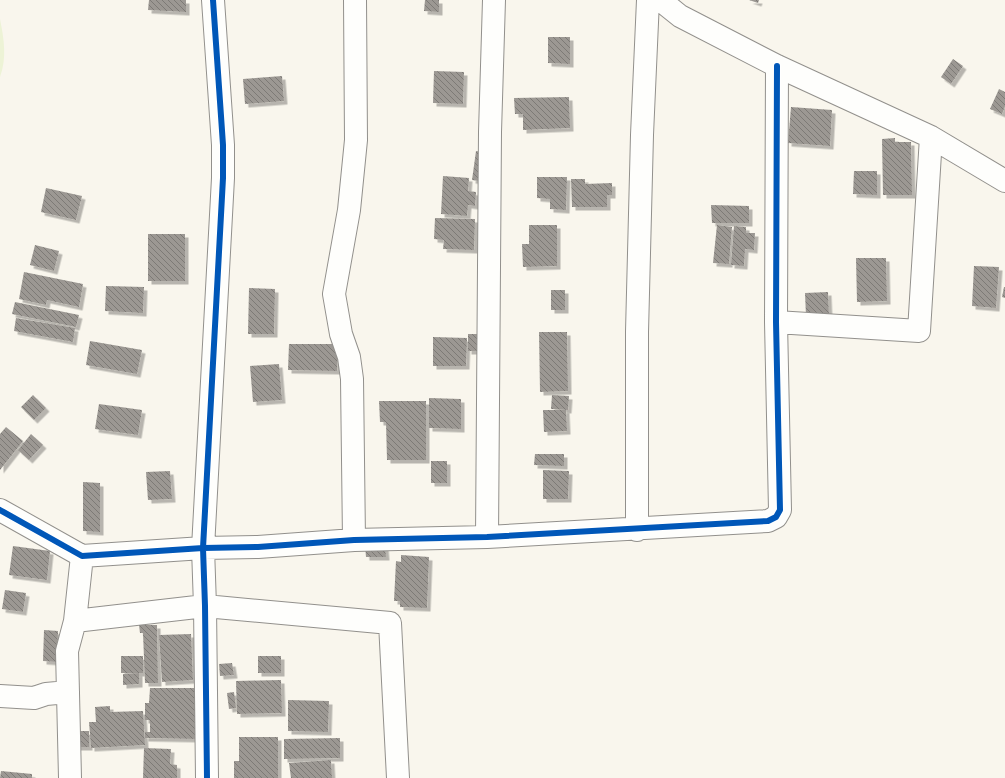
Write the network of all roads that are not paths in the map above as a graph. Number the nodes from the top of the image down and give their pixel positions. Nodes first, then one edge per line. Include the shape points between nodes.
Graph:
1 (213, 0) edge
2 (355, 0) edge
3 (494, 0) edge
4 (648, 0) edge
5 (660, 0) edge
6 (777, 66) junction
7 (932, 137) junction
8 (1005, 180) edge
9 (776, 322) junction
10 (0, 510) edge
11 (637, 530) junction
12 (487, 537) junction
13 (354, 540) junction
14 (203, 548) junction
15 (82, 556) junction
16 (205, 606) junction
17 (75, 621) junction
18 (68, 692) junction
19 (0, 696) edge
20 (70, 778) edge
21 (207, 778) edge
22 (398, 778) edge

1 - 14 street via 223,178
2 - 13 street via 356,140 349,210 334,294 352,379
3 - 12 street via 490,132
4 - 11 street via 638,308
5 - 6 street via 680,16
6 - 7 street
6 - 9 street
7 - 8 street
7 - 9 street via 919,331
9 - 11 street via 780,510 776,517 768,521
10 - 15 street
11 - 12 street
12 - 13 street
13 - 14 street
14 - 15 street
14 - 16 street
15 - 17 street
16 - 17 street
16 - 21 street
16 - 22 street via 390,623
17 - 18 street via 67,651
18 - 19 street via 34,698
18 - 20 street

